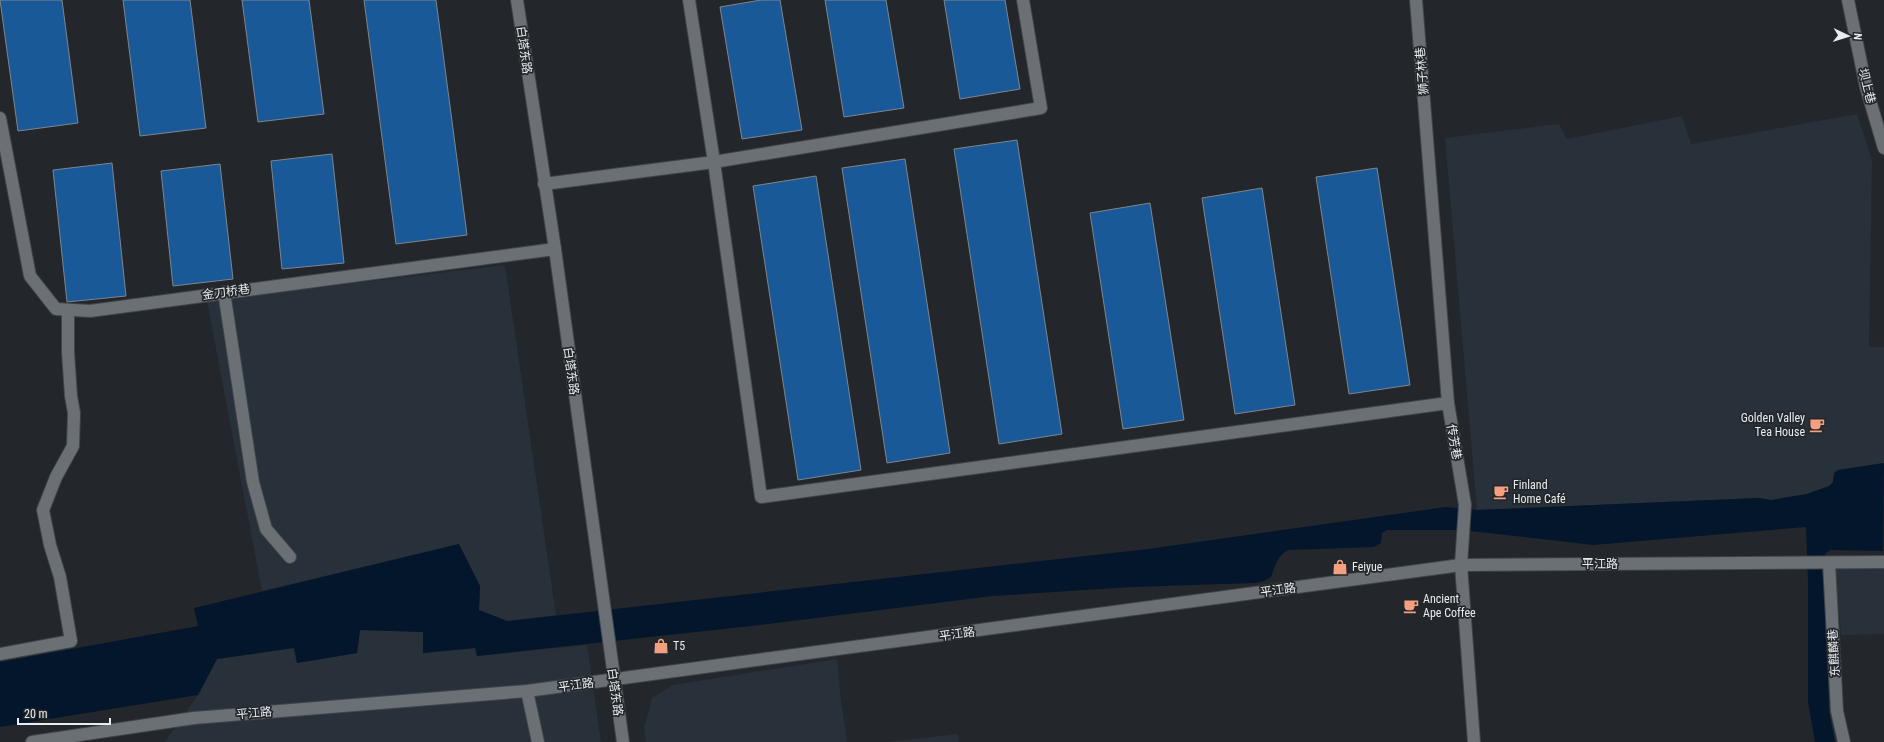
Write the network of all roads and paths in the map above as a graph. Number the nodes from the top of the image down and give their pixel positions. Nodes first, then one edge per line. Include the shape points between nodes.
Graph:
1 (517, 0) edge
2 (689, 0) edge
3 (1023, 0) edge
4 (1416, 0) edge
5 (1848, 0) edge
6 (0, 118) edge
7 (1427, 142) joint
8 (1884, 148) edge
9 (3, 160) edge
10 (714, 162) junction
11 (544, 184) junction
12 (555, 249) junction
13 (224, 292) junction
14 (68, 310) junction
15 (1448, 403) junction
16 (290, 557) dead end
17 (1884, 562) edge
18 (1828, 563) junction
19 (1461, 565) junction
20 (0, 654) edge
21 (614, 680) junction
22 (527, 691) junction
23 (32, 742) edge
24 (538, 742) edge
25 (622, 742) edge
26 (1474, 742) edge
27 (1844, 742) edge

1 - 11 street, 白塔东路
2 - 10 street
3 - 10 street via 1041,108
4 - 7 street, 狮子林巷
5 - 8 street, 坝上巷 via 1866,87
6 - 9 street, 金刀桥巷
7 - 15 street, 传芳巷
9 - 14 street, 金刀桥巷 via 30,276 56,309
10 - 11 street
10 - 15 street via 761,497
11 - 12 street, 白塔东路
12 - 13 street, 金刀桥巷
12 - 21 street, 白塔东路
13 - 14 street, 金刀桥巷 via 90,311
13 - 16 street via 253,482 266,529
14 - 20 street via 68,352 74,413 73,446 56,477 43,510 60,577 71,641
15 - 19 street, 传芳巷 via 1465,505
17 - 18 street, 平江路
18 - 19 street, 平江路
18 - 27 street, 东麒麟巷 via 1837,712
19 - 21 street, 平江路
19 - 26 street, 传芳巷
21 - 22 street, 平江路
21 - 25 street, 白塔东路
22 - 23 street, 平江路 via 194,718
22 - 24 street

